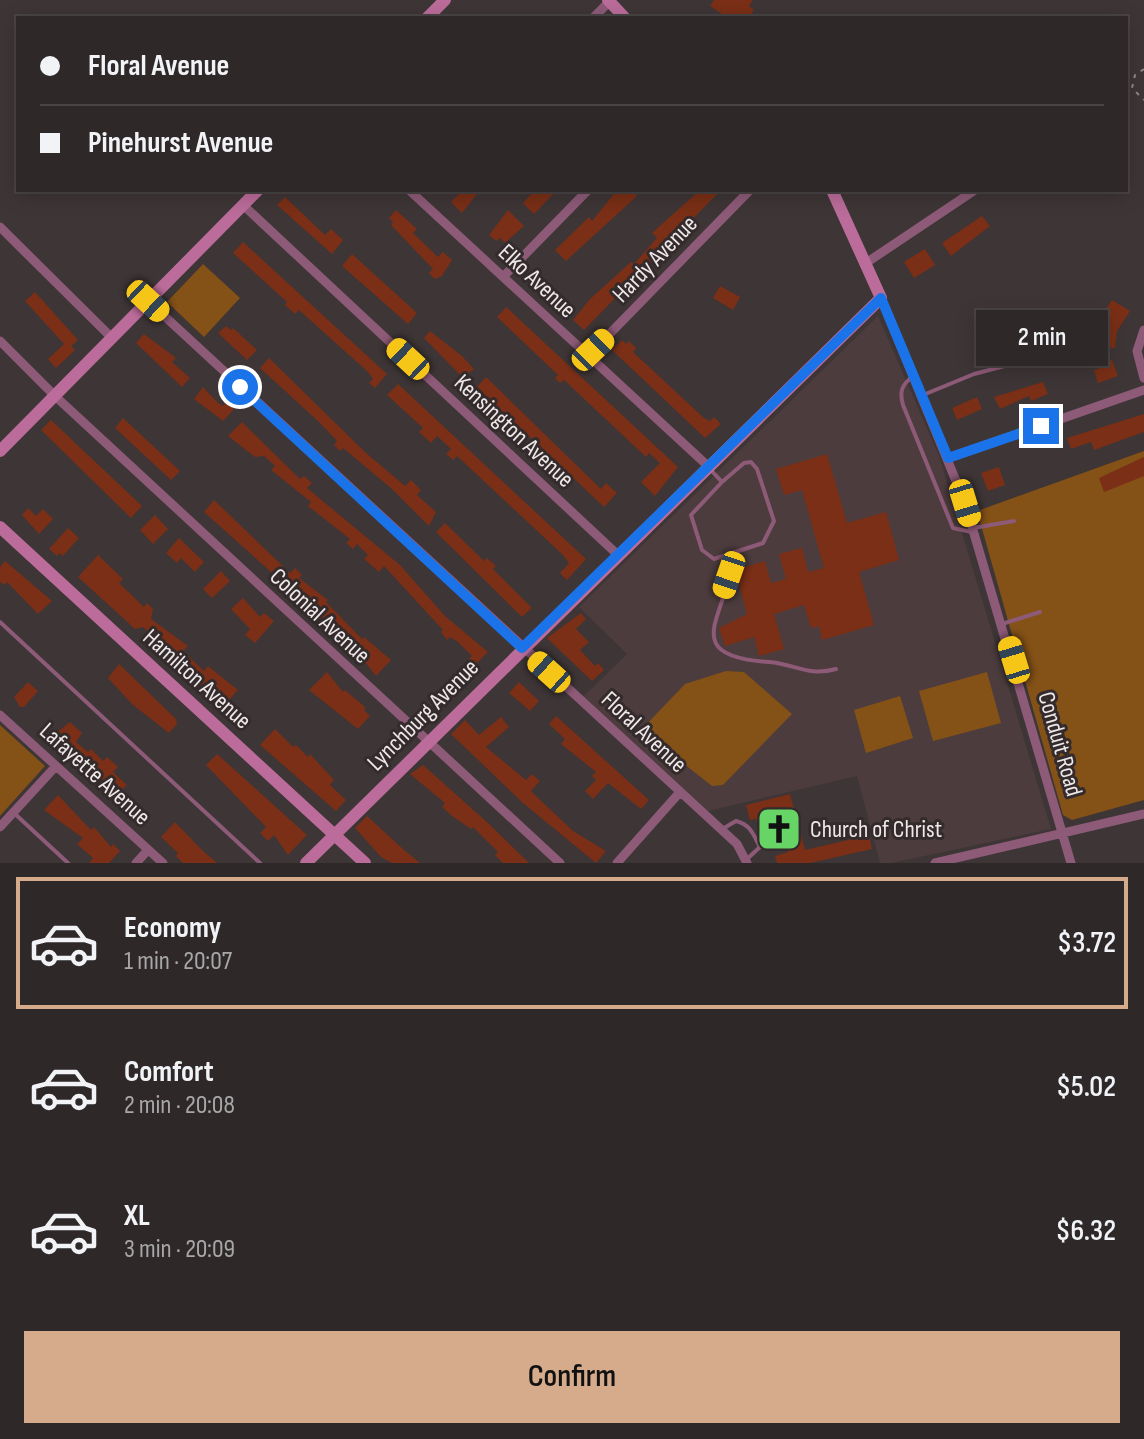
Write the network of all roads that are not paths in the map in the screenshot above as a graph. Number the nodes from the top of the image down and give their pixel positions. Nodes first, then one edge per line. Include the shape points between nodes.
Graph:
1 (445, 0) edge
2 (608, 1) edge
3 (429, 16) edge
4 (595, 16) edge
5 (623, 16) edge
6 (256, 192) edge
7 (586, 192) edge
8 (748, 192) edge
9 (833, 192) edge
10 (972, 192) edge
11 (421, 194) edge
12 (243, 205) junction
13 (0, 227) edge
14 (866, 263) junction
15 (503, 277) junction
16 (881, 298) junction
17 (148, 301) junction
18 (1029, 328) dead end
19 (1144, 330) edge
20 (112, 338) junction
21 (0, 341) edge
22 (588, 356) junction
23 (915, 374) junction
24 (1144, 378) edge
25 (1144, 390) edge
26 (923, 395) junction
27 (55, 396) junction
28 (0, 451) edge
29 (948, 458) junction
30 (709, 467) junction
31 (722, 482) junction
32 (1014, 521) dead end
33 (0, 527) edge
34 (973, 530) junction
35 (729, 554) junction
36 (618, 555) junction
37 (1040, 612) dead end
38 (0, 622) edge
39 (1002, 624) junction
40 (522, 648) junction
41 (836, 669) dead end
42 (0, 715) edge
43 (427, 742) junction
44 (56, 766) junction
45 (680, 792) junction
46 (14, 812) junction
47 (1144, 814) edge
48 (0, 827) edge
49 (724, 831) junction
50 (334, 834) junction
51 (1063, 834) junction
52 (148, 850) junction
53 (60, 856) junction
54 (747, 861) edge
55 (53, 863) edge
56 (68, 863) edge
57 (136, 863) edge
58 (163, 863) edge
59 (260, 863) edge
60 (306, 863) edge
61 (365, 863) edge
62 (560, 863) edge
63 (617, 863) edge
64 (935, 863) edge
65 (1071, 863) edge

1 - 3 street
2 - 4 street
2 - 5 street
6 - 12 street
7 - 15 street
8 - 22 street, Hardy Avenue
9 - 14 street, Conduit Road
10 - 14 street
11 - 15 street, Elko Avenue
12 - 17 street
12 - 36 street, Kensington Avenue
13 - 20 street
14 - 16 street, Conduit Road
15 - 22 street, Elko Avenue
16 - 23 street, Conduit Road
16 - 30 street, Lynchburg Avenue
17 - 20 street
17 - 40 street, Floral Avenue
18 - 26 lane via 1032,347 1020,362
19 - 24 street via 1137,351
20 - 27 street
21 - 27 street, Colonial Avenue
22 - 30 street, Elko Avenue
23 - 26 street, Conduit Road
23 - 34 lane via 904,383 903,405 953,528
25 - 29 street
26 - 29 street, Conduit Road
27 - 28 street
27 - 43 street, Colonial Avenue
29 - 34 street, Conduit Road
30 - 31 lane
30 - 36 street, Lynchburg Avenue
31 - 35 lane via 692,517 705,555 714,559
31 - 35 lane via 744,463 754,464 774,521 763,543
32 - 34 lane
33 - 50 street, Hamilton Avenue
34 - 39 street, Conduit Road
35 - 41 lane via 729,575 714,620 720,650 734,658 817,674
36 - 40 street, Lynchburg Avenue
37 - 39 lane
38 - 59 lane
39 - 51 street, Conduit Road
40 - 43 street, Lynchburg Avenue
40 - 45 street, Floral Avenue
42 - 44 street, Lafayette Avenue
43 - 50 street, Lynchburg Avenue
43 - 62 street, Colonial Avenue
44 - 46 street
44 - 52 street, Lafayette Avenue
45 - 49 street, Floral Avenue
45 - 63 street
46 - 48 street
46 - 53 lane
47 - 51 street
49 - 54 street, Floral Avenue
49 - 54 lane via 736,821 747,824 760,847
50 - 60 street, Lynchburg Avenue
50 - 61 street, Hamilton Avenue
51 - 64 street
51 - 65 street, Conduit Road
52 - 57 street
52 - 58 street, Lafayette Avenue
53 - 55 lane
53 - 56 lane

